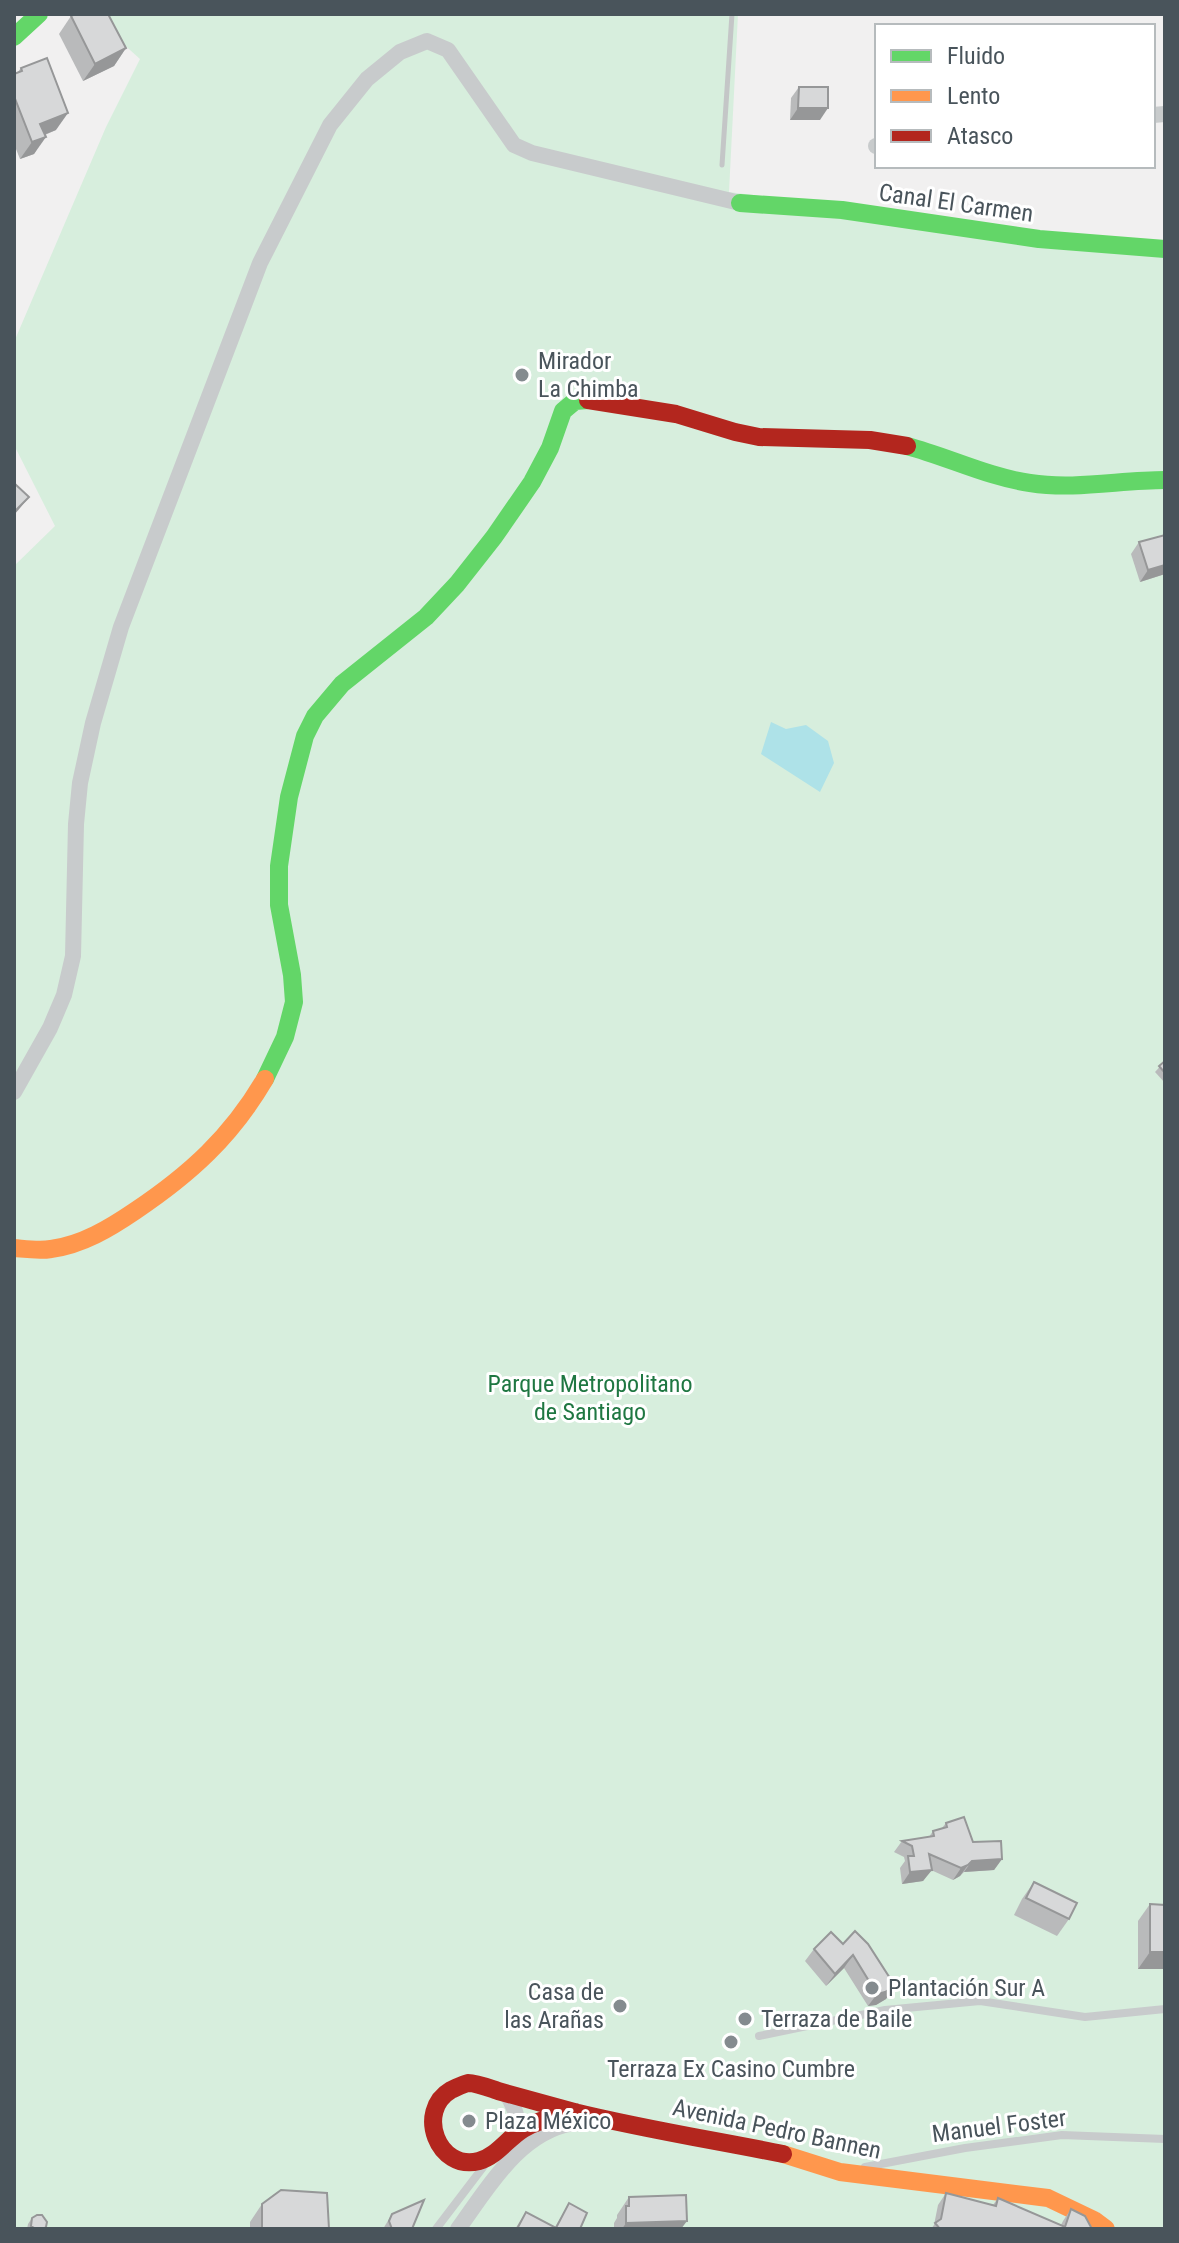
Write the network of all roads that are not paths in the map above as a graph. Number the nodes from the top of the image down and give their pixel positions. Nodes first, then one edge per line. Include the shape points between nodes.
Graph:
1 (39, 14) edge
2 (14, 37) edge
3 (740, 203) joint
4 (1165, 249) edge
5 (1165, 480) edge
6 (14, 1092) edge
7 (14, 1248) edge
8 (1165, 2009) edge
9 (759, 2036) dead end
10 (507, 2094) junction
11 (576, 2117) junction
12 (514, 2136) junction
13 (1165, 2139) edge
14 (490, 2158) junction
15 (840, 2172) junction
16 (436, 2229) edge
17 (458, 2229) edge
18 (1106, 2229) edge

1 - 2 street
3 - 4 street, Canal El Carmen via 842,210 1039,239
3 - 6 street via 514,145 448,50 427,41 400,52 367,79 330,125 260,263 121,627 80,783 73,956 50,1028
5 - 7 street via 1082,486 1029,483 914,446 753,436 685,416 593,400 580,399 564,407 536,475 478,559 429,614 336,688 306,735 278,873 293,1012 285,1040 248,1109 196,1166 114,1226 68,1246
8 - 9 lane via 1085,2017 980,2001 885,2010
10 - 11 street, Avenida Pedro Bannen
10 - 12 street via 517,2112
10 - 14 street, Avenida Pedro Bannen via 469,2083 441,2098 435,2112 433,2136 442,2151 465,2162
11 - 12 street, Avenida Pedro Bannen via 531,2124
11 - 15 street, Avenida Pedro Bannen via 725,2141
11 - 17 street via 520,2150
12 - 14 street, Avenida Pedro Bannen
13 - 15 lane, Manuel Foster via 1062,2135
14 - 16 lane
15 - 18 street, Avenida Pedro Bannen via 1048,2198

